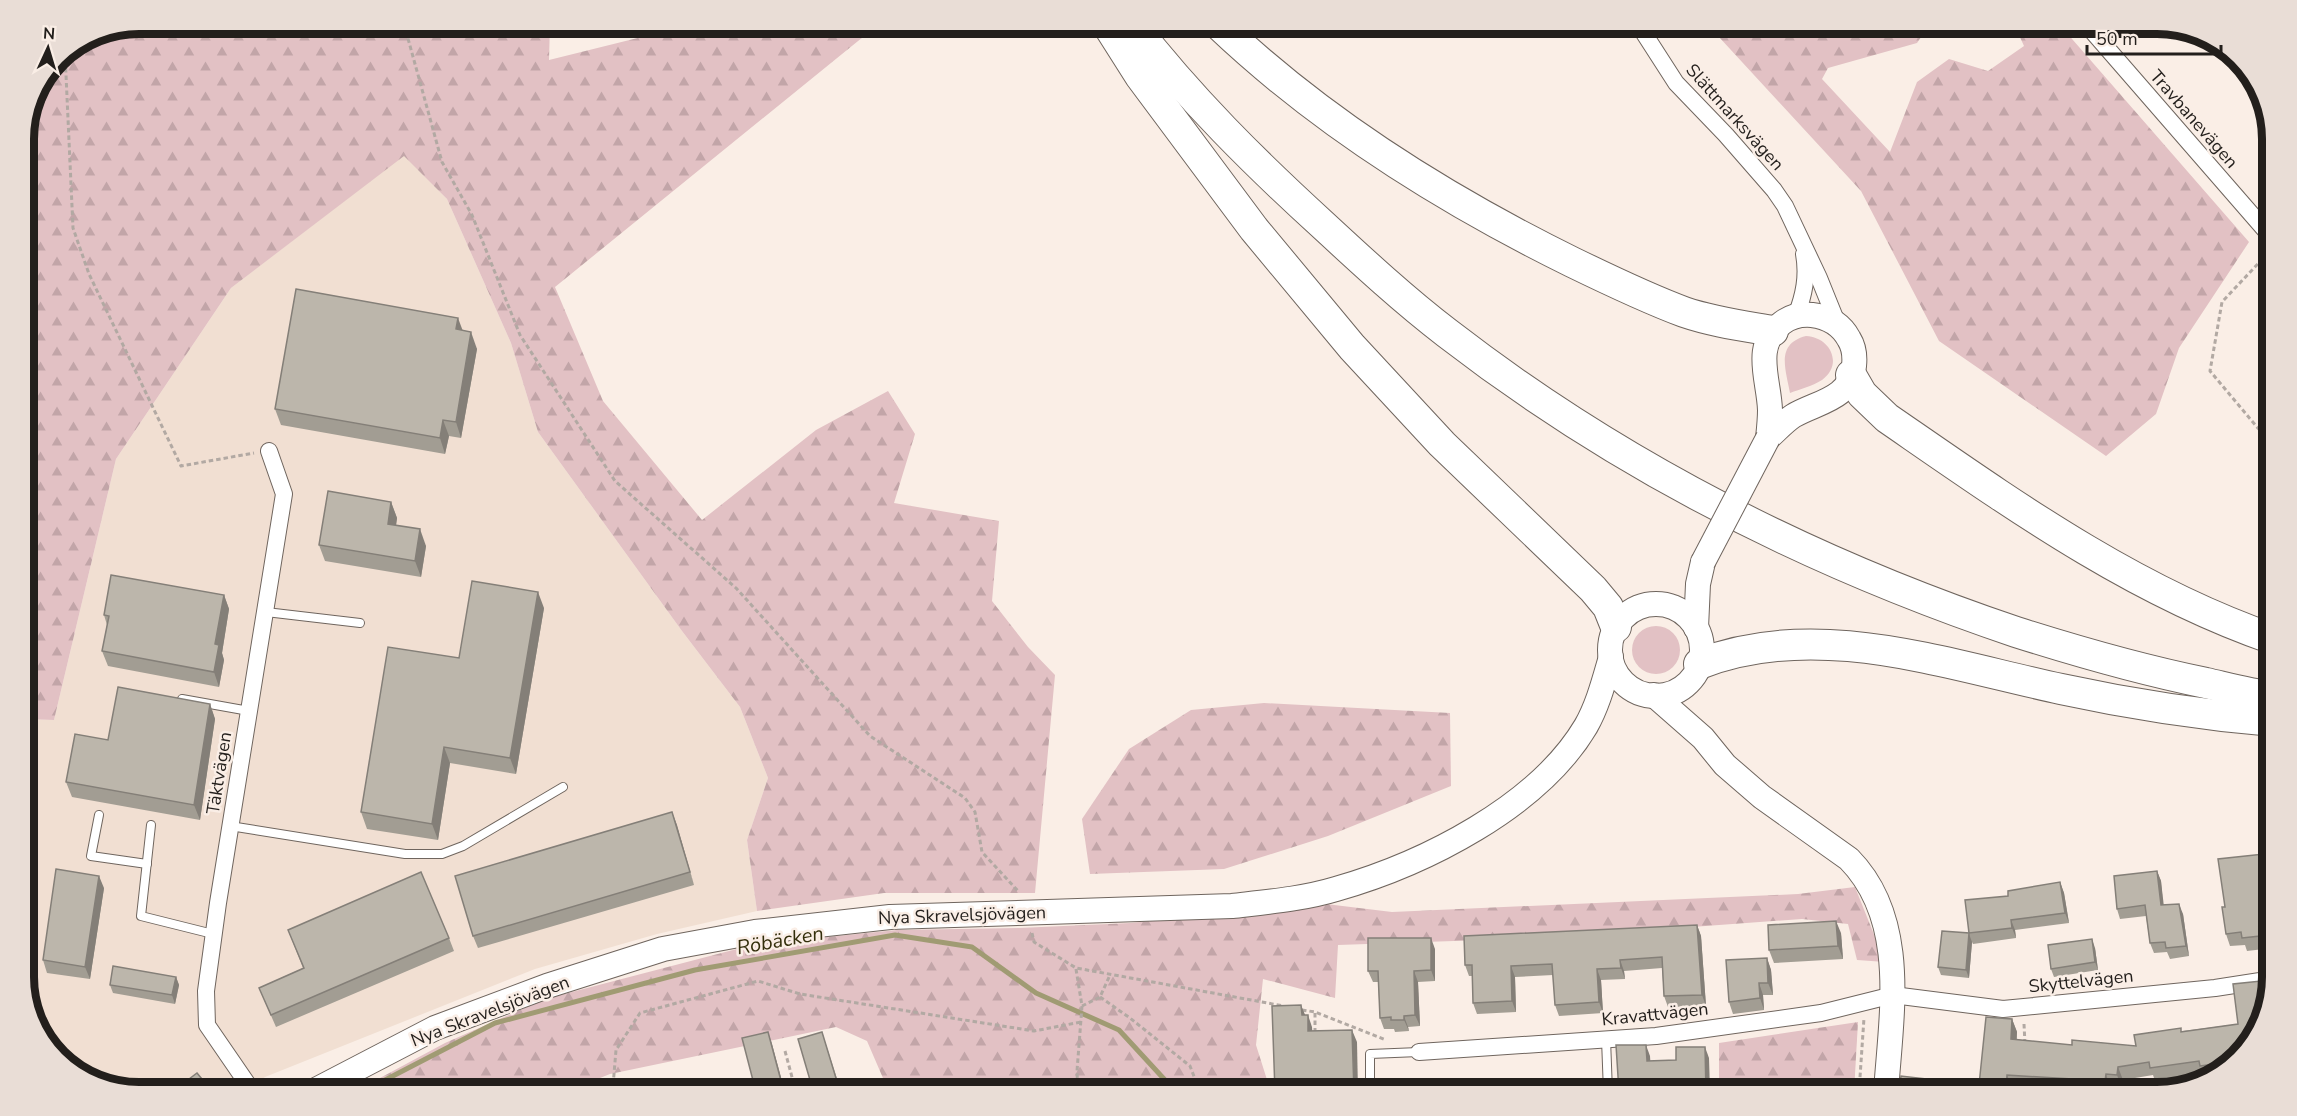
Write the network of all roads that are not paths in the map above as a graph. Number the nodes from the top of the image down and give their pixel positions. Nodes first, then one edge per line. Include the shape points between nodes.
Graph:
1 (1113, 34) edge
2 (1141, 34) edge
3 (1159, 34) edge
4 (1230, 34) edge
5 (1644, 34) edge
6 (2095, 34) edge
7 (2262, 226) edge
8 (1800, 239) junction
9 (1785, 323) junction
10 (1838, 325) junction
11 (1851, 375) junction
12 (1768, 438) junction
13 (269, 451) road end
14 (1703, 562) junction
15 (1658, 604) junction
16 (266, 612) junction
17 (360, 623) dead end
18 (1616, 627) junction
19 (1696, 628) junction
20 (2262, 635) edge
21 (1611, 657) junction
22 (1693, 674) junction
23 (2262, 680) edge
24 (1645, 693) junction
25 (2262, 695) edge
26 (173, 698) edge
27 (249, 711) junction
28 (2262, 719) edge
29 (1586, 725) junction
30 (1703, 738) junction
31 (563, 787) dead end
32 (99, 815) dead end
33 (151, 825) dead end
34 (230, 826) junction
35 (147, 864) junction
36 (213, 934) junction
37 (2262, 981) edge
38 (1893, 995) junction
39 (1606, 1039) junction
40 (1419, 1052) joint
41 (246, 1082) edge
42 (331, 1082) edge
43 (1370, 1082) edge
44 (1608, 1082) edge
45 (1887, 1082) edge

1 - 18 highway via 1254,229 1345,338 1442,444 1593,589 1608,607
2 - 25 highway via 1226,133 1369,268 1446,333 1526,391 1694,495 1858,574 1951,610 2074,651
3 - 23 highway via 1238,124 1380,259 1537,380 1704,483 1796,530 1955,596 2079,637
4 - 9 highway via 1309,101 1390,160 1548,250 1637,293 1717,322
5 - 8 street, Slättmarksvägen via 1676,83 1774,190
6 - 7 street, Travbanevägen
8 - 9 street, Slättmarksvägen via 1806,281 1803,299
8 - 10 street, Slättmarksvägen
9 - 10 main road via 1822,316
9 - 12 main road via 1768,339 1763,358 1770,410
10 - 11 main road via 1852,346
11 - 12 main road via 1844,390 1835,397 1792,417
11 - 20 highway via 1862,394 1887,418 2093,556 2171,597
12 - 14 main road, bridge
13 - 16 street, Täktvägen via 284,494
14 - 15 main road via 1687,582
14 - 19 main road
15 - 18 main road via 1631,611
15 - 19 main road via 1677,609
16 - 17 lane
16 - 27 street, Täktvägen
18 - 21 main road
19 - 22 main road via 1701,649
21 - 24 main road via 1619,677
21 - 29 main road, Nya Skravelsjövägen via 1601,694
22 - 24 main road via 1671,693
22 - 28 highway via 1720,656 1747,650 1821,645 1865,647 2119,699
22 - 30 main road via 1692,714
24 - 29 main road, Nya Skravelsjövägen via 1605,706
24 - 30 main road
26 - 27 lane
27 - 34 street, Täktvägen
29 - 42 main road, Nya Skravelsjövägen via 1566,755 1539,782 1469,833 1418,859 1335,890 1232,906 890,917 755,932 663,949 547,986 435,1028
30 - 38 main road via 1725,765 1861,871 1885,919
31 - 34 lane via 463,846 442,854 405,854
32 - 35 lane via 91,856
33 - 35 lane
34 - 36 street, Täktvägen
35 - 36 lane via 141,916
36 - 41 street, Täktvägen via 206,992 207,1025
37 - 38 street, Skyttelvägen via 2003,1009
38 - 39 street, Kravattvägen via 1821,1013 1656,1036
38 - 45 main road
39 - 40 street, Kravattvägen
39 - 44 lane
40 - 43 lane via 1370,1054

